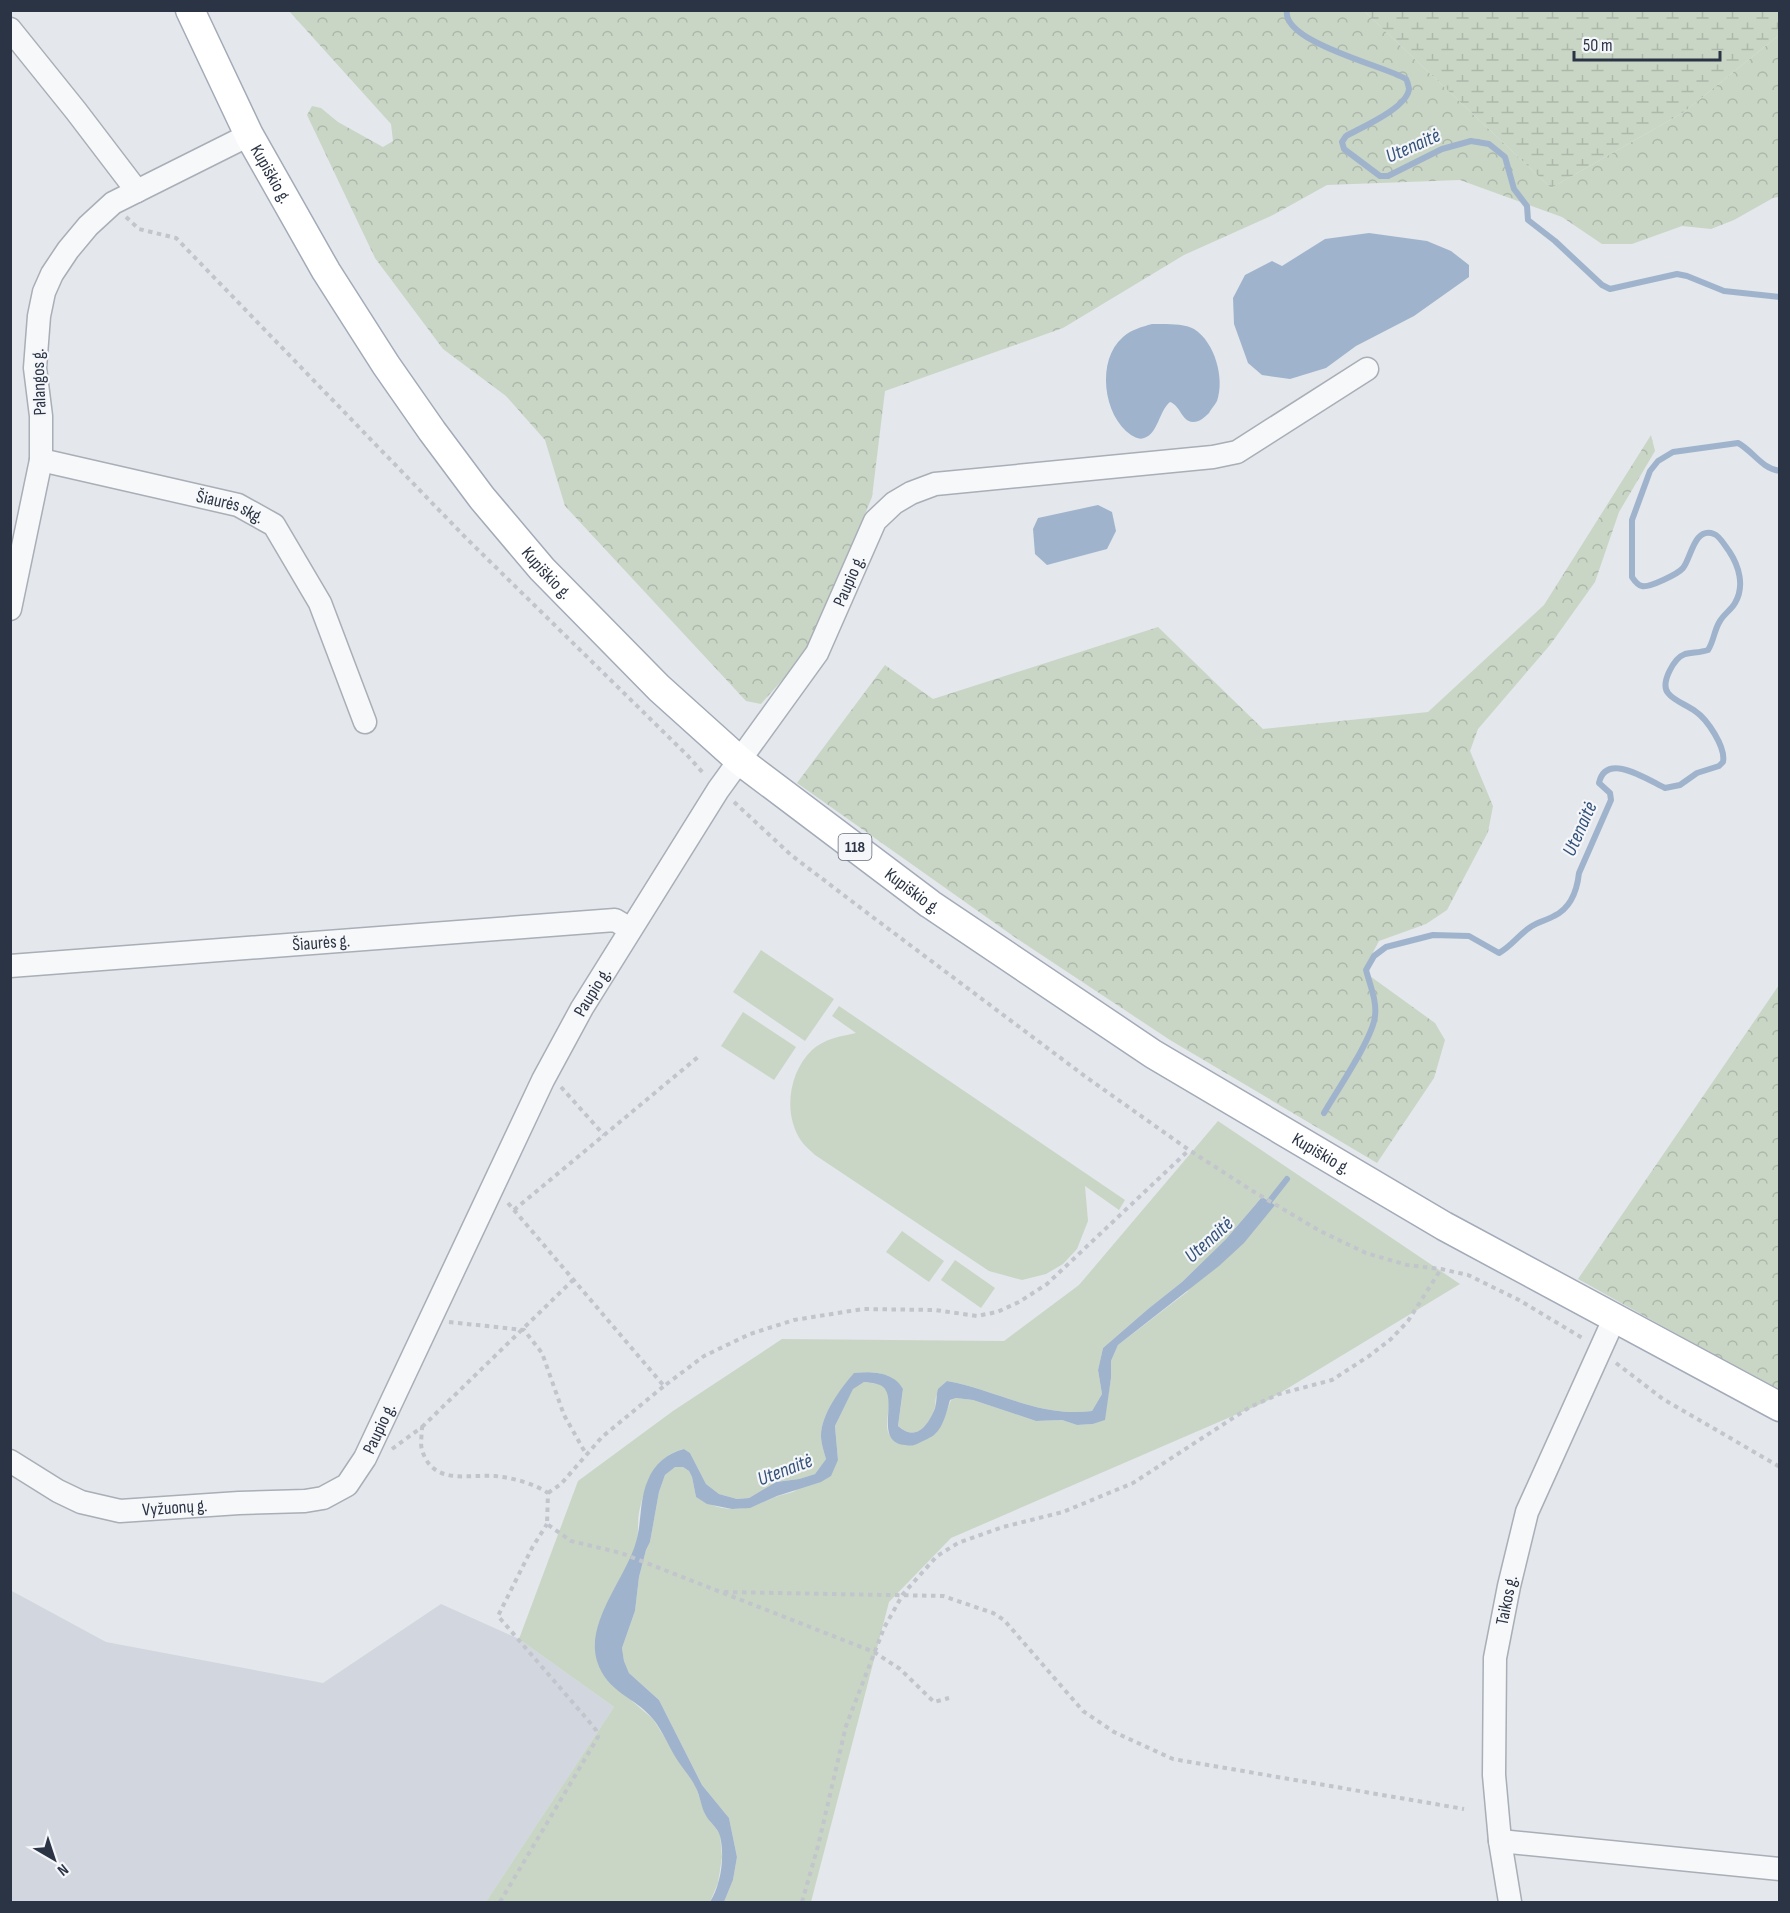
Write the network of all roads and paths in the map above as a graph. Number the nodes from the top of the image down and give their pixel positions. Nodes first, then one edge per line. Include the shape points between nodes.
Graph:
1 (190, 10) edge
2 (10, 29) edge
3 (249, 135) junction
4 (137, 191) junction
5 (1367, 369) dead end
6 (41, 460) junction
7 (10, 609) edge
8 (365, 722) dead end
9 (738, 760) junction
10 (630, 929) junction
11 (10, 966) edge
12 (698, 1057) dead end
13 (561, 1087) dead end
14 (604, 1135) junction
15 (1189, 1150) dead end
16 (1251, 1190) dead end
17 (507, 1202) dead end
18 (514, 1210) junction
19 (1441, 1269) junction
20 (573, 1280) junction
21 (1615, 1317) junction
22 (448, 1322) dead end
23 (524, 1330) junction
24 (1600, 1350) junction
25 (664, 1386) junction
26 (1779, 1407) edge
27 (422, 1427) junction
28 (389, 1451) dead end
29 (586, 1455) junction
30 (10, 1461) edge
31 (1779, 1467) edge
32 (347, 1485) joint
33 (548, 1493) junction
34 (547, 1524) junction
35 (724, 1592) junction
36 (903, 1594) junction
37 (874, 1652) junction
38 (950, 1698) dead end
39 (1464, 1809) dead end
40 (1500, 1841) junction
41 (1779, 1869) edge
42 (500, 1902) edge
43 (801, 1902) edge
44 (1510, 1902) edge

1 - 3 main road, Kupiškio g. / 118
2 - 4 street
3 - 4 street, Palangos g.
3 - 9 main road, Kupiškio g. / 118 via 332,281 482,498 600,630
4 - 6 street, Palangos g. via 113,203 88,226 52,274 44,292 35,368
5 - 9 street, Paupio g. via 1237,452 935,484 894,503 875,520 816,652
6 - 7 street, Palangos g.
6 - 8 street, Šiaurės skg. via 238,505 274,525 320,603
9 - 10 street, Paupio g.
9 - 21 main road, Kupiškio g. / 118 via 930,904 1153,1054 1444,1226
10 - 11 street, Šiaurės g. via 615,920
10 - 32 street, Paupio g. via 543,1080 365,1458
12 - 14 path
13 - 14 path
14 - 18 path
15 - 25 path via 1047,1284 997,1312 977,1316 936,1310 863,1309 794,1320 750,1334 704,1356
16 - 19 path via 1366,1253 1407,1265
17 - 18 path
18 - 20 path
19 - 24 path via 1468,1275 1519,1300
19 - 36 path via 1391,1339 1332,1380 1250,1407 1133,1483 1063,1512 958,1543 937,1556
20 - 23 path
20 - 25 path
21 - 24 street, Taikos g.
21 - 26 main road, Kupiškio g. / 118
22 - 23 path
23 - 27 path
23 - 29 path via 542,1353 564,1415
24 - 31 path via 1643,1386
24 - 40 street, Taikos g. via 1527,1512 1509,1586 1495,1658 1494,1775
25 - 29 path
27 - 28 path
27 - 33 path via 422,1450 440,1473 452,1477 496,1476 535,1484
29 - 33 path
30 - 32 street, Vyžuonų g. via 81,1502 120,1511 305,1501 323,1498
33 - 34 path
34 - 35 path via 571,1541 621,1553
34 - 42 path via 498,1616 598,1737
35 - 36 path
35 - 37 path
36 - 37 path
36 - 39 path via 943,1596 993,1613 1004,1620 1083,1711 1114,1732 1173,1759
37 - 38 path via 900,1669 934,1702
37 - 43 path via 846,1726
40 - 41 street
40 - 44 street, Taikos g.

